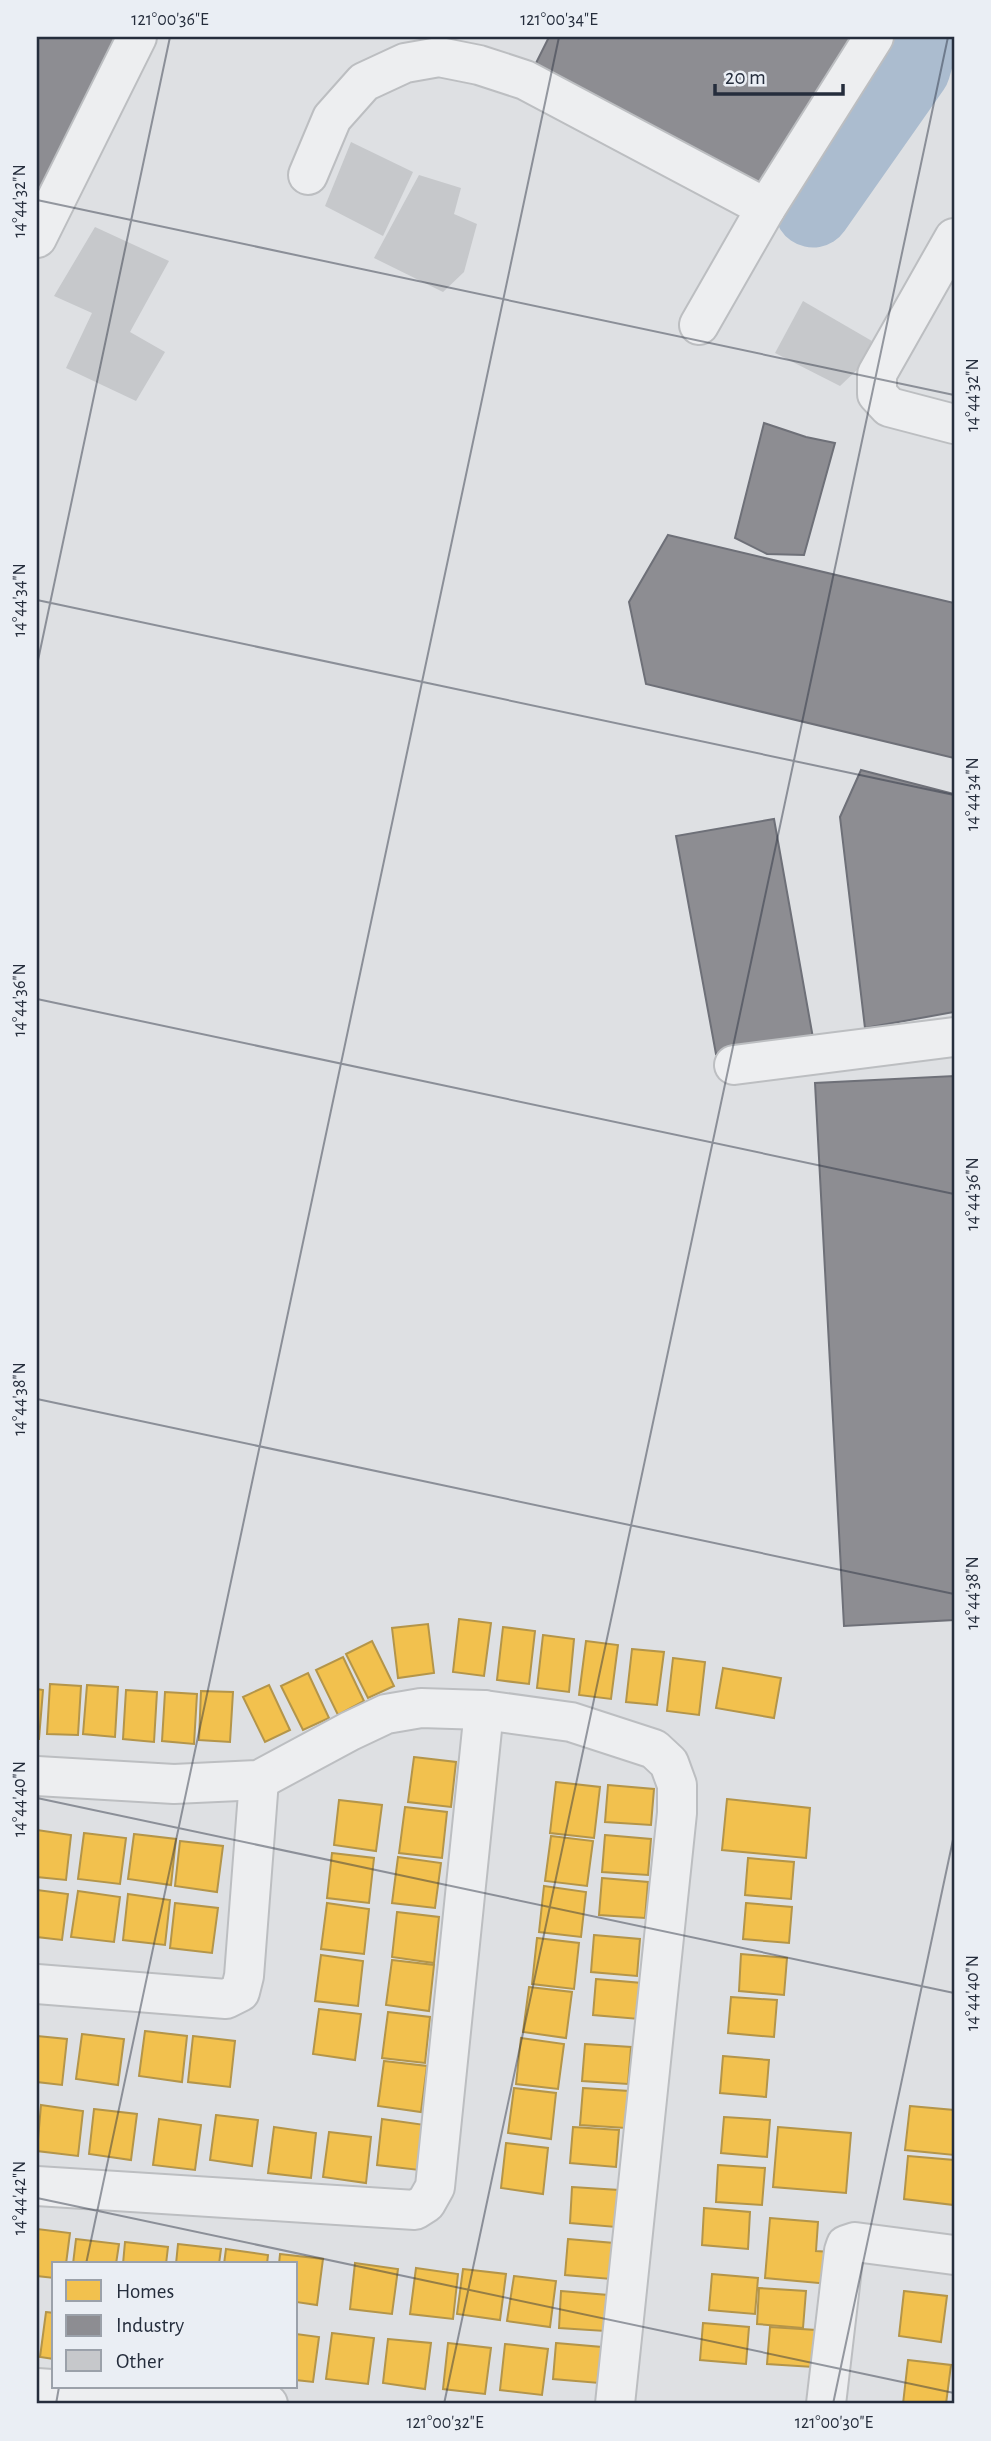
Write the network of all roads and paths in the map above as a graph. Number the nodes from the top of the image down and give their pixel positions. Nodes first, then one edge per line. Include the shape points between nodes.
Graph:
1 (137, 37) edge
2 (874, 37) edge
3 (308, 174) dead end
4 (766, 208) junction
5 (37, 238) edge
6 (954, 238) edge
7 (699, 325) dead end
8 (954, 424) edge
9 (954, 1037) edge
10 (734, 1065) dead end
11 (484, 1710) junction
12 (37, 1776) edge
13 (259, 1780) junction
14 (37, 1984) edge
15 (37, 2186) edge
16 (954, 2255) edge
17 (37, 2388) edge
18 (268, 2404) edge
19 (615, 2404) edge
20 (826, 2404) edge

1 - 5 street
2 - 4 street
3 - 4 street via 332,118 364,82 405,63 439,57 525,80
4 - 7 street
6 - 8 street via 877,374 877,394 889,407
9 - 10 street
11 - 13 street via 421,1708 386,1714
11 - 15 street via 435,2187 426,2203 415,2210
11 - 19 street via 571,1722 654,1749 670,1763 677,1785
12 - 13 street via 174,1784
13 - 14 street via 240,1992 226,1999
16 - 20 street via 855,2242 846,2245
17 - 18 street

